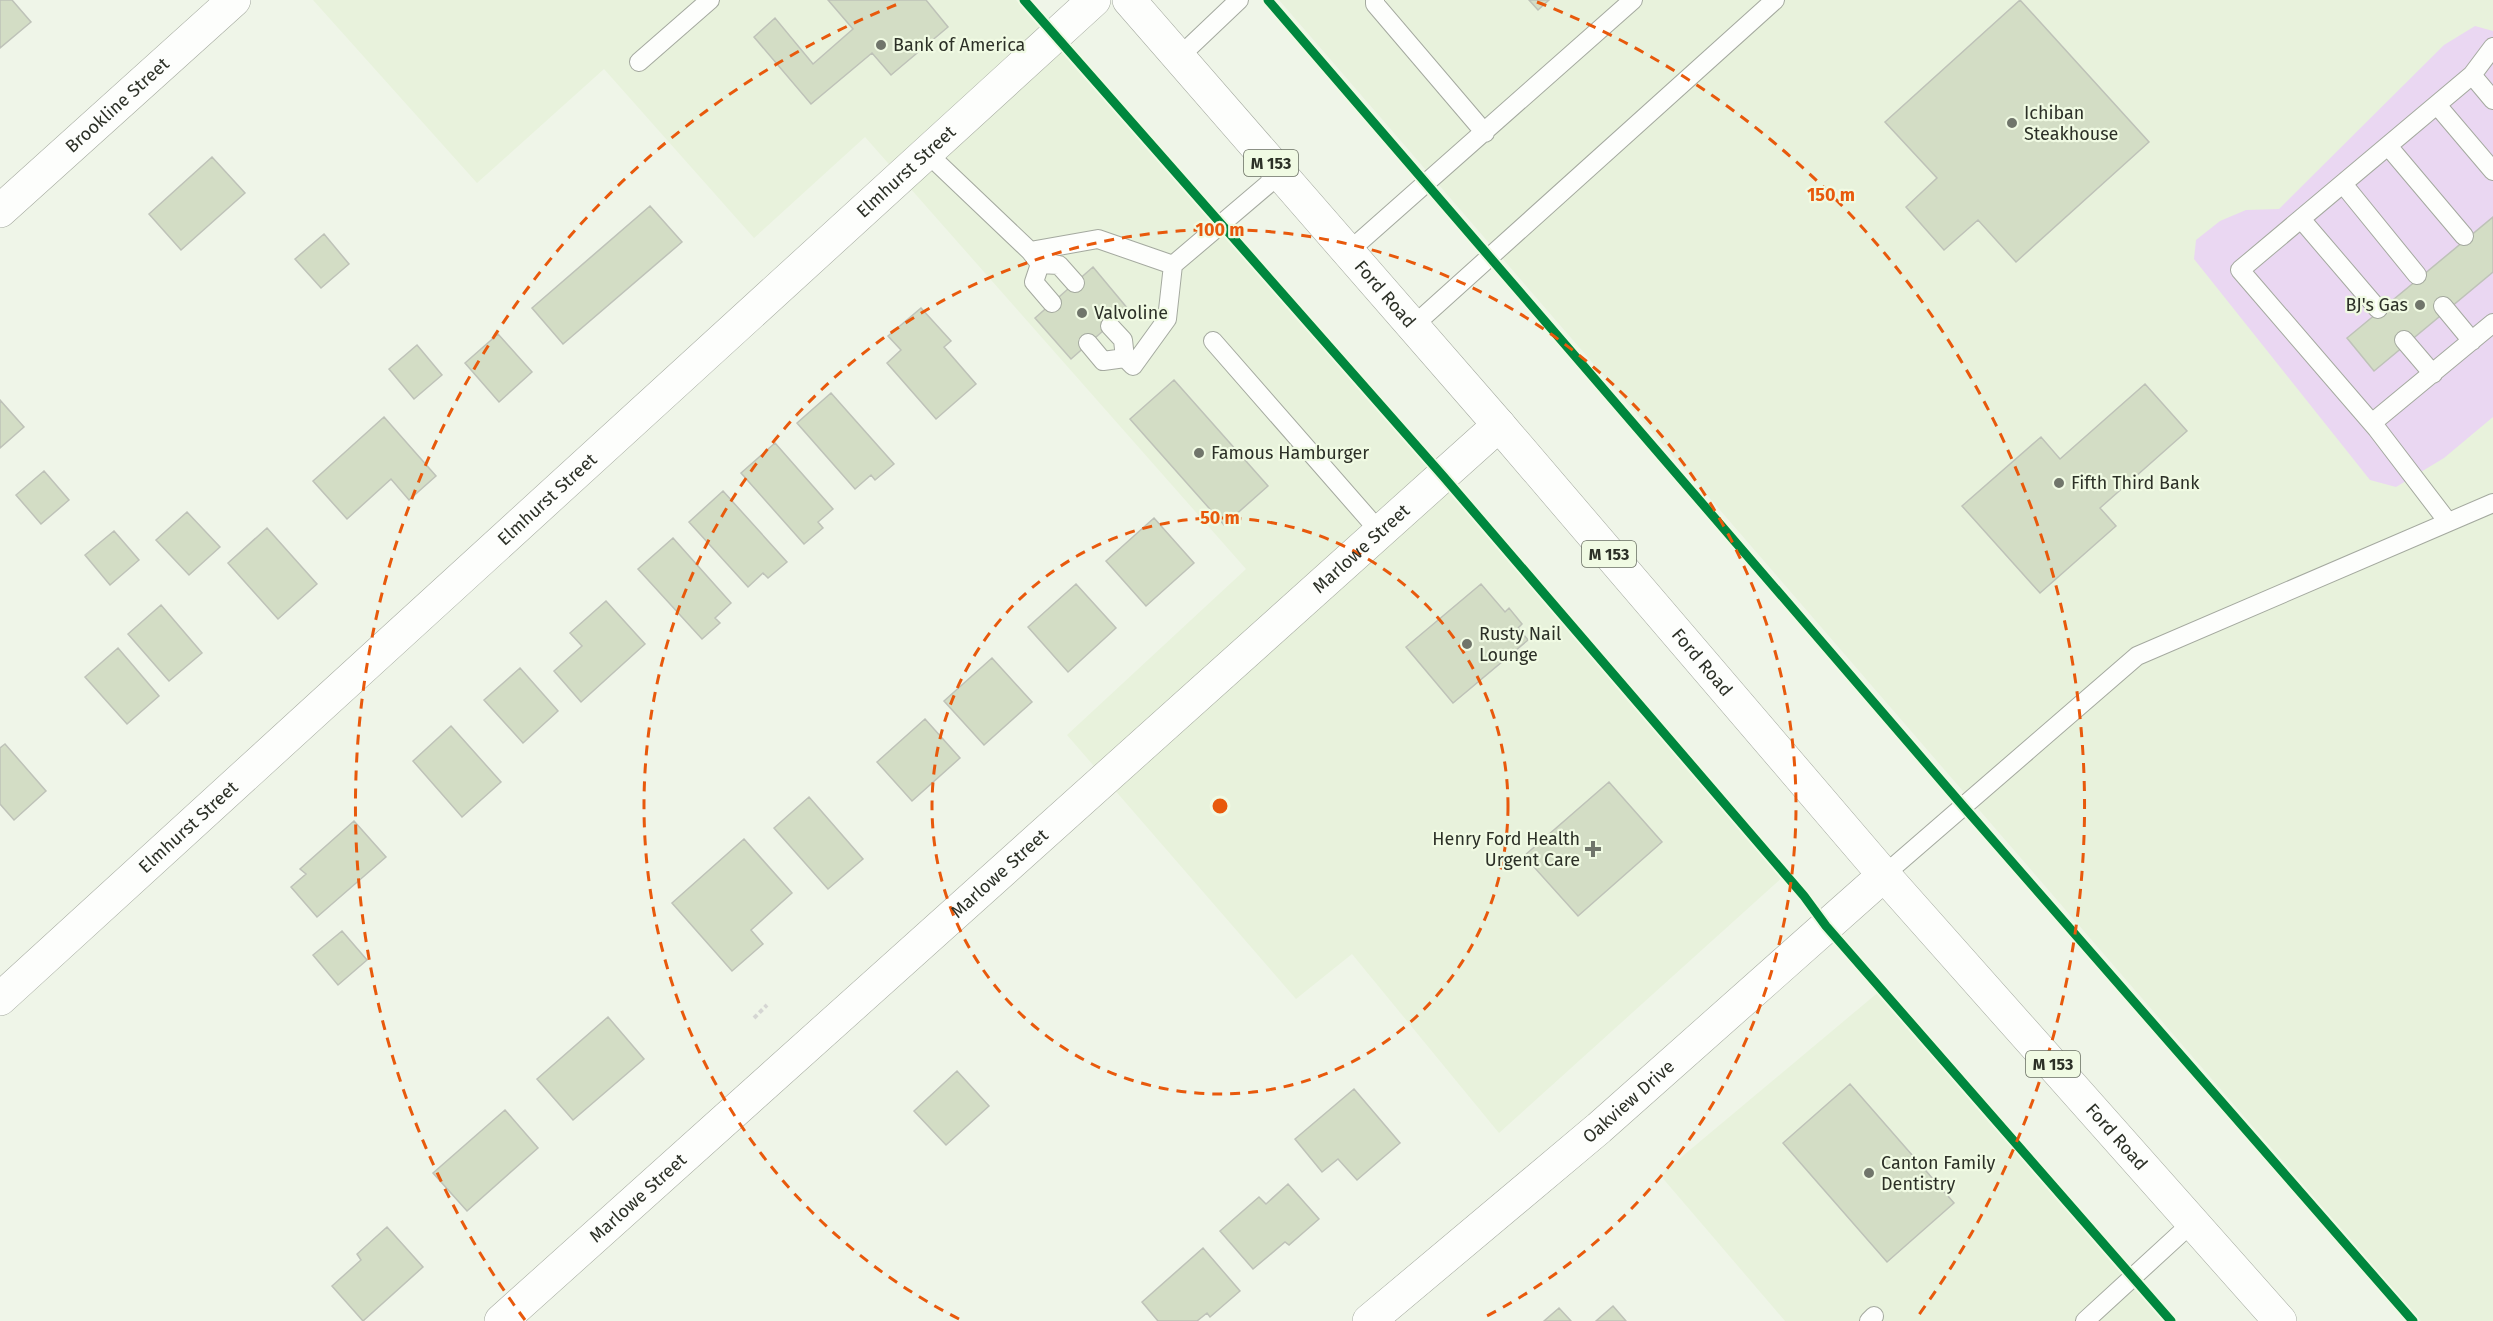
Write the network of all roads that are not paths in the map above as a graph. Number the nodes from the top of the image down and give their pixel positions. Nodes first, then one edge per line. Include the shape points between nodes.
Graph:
1 (234, 0) edge
2 (710, 0) edge
3 (1094, 0) edge
4 (1239, 0) edge
5 (1375, 0) edge
6 (1632, 0) edge
7 (1775, 0) edge
8 (1137, 3) edge
9 (2493, 47) edge
10 (1179, 57) junction
11 (639, 62) dead end
12 (2472, 75) junction
13 (2493, 100) edge
14 (2437, 105) junction
15 (1485, 133) junction
16 (2388, 146) junction
17 (927, 153) junction
18 (2493, 171) edge
19 (1280, 174) junction
20 (2343, 184) junction
21 (0, 211) edge
22 (2301, 219) junction
23 (2464, 236) dead end
24 (1348, 252) junction
25 (1035, 257) junction
26 (1173, 265) junction
27 (2417, 275) dead end
28 (1075, 283) dead end
29 (1052, 303) dead end
30 (2443, 306) dead end
31 (2378, 309) dead end
32 (2493, 323) edge
33 (1110, 326) dead end
34 (1413, 326) junction
35 (2404, 340) dead end
36 (1213, 341) dead end
37 (2472, 341) junction
38 (1088, 343) dead end
39 (1125, 358) junction
40 (2433, 374) junction
41 (2372, 423) junction
42 (1499, 425) junction
43 (2493, 503) edge
44 (2448, 522) junction
45 (1380, 532) junction
46 (1884, 875) junction
47 (0, 999) edge
48 (2193, 1221) junction
49 (501, 1321) edge
50 (1369, 1321) edge
51 (2085, 1321) edge
52 (2280, 1321) edge

1 - 21 street, Brookline Street
2 - 11 lane
3 - 17 street, Elmhurst Street
4 - 10 lane
5 - 15 lane
6 - 15 lane
7 - 34 lane
8 - 10 street, Ford Road / M 153
9 - 12 lane
10 - 19 street, Ford Road / M 153
12 - 13 lane
12 - 14 lane
14 - 16 lane
14 - 18 lane
15 - 24 lane
16 - 20 lane
16 - 23 lane
17 - 25 lane
17 - 47 street, Elmhurst Street
19 - 24 street, Ford Road / M 153
19 - 26 lane
20 - 22 lane
20 - 27 lane
22 - 31 lane
22 - 41 lane via 2240,270
24 - 34 street, Ford Road / M 153
25 - 26 lane via 1098,238
25 - 28 lane via 1059,265
25 - 29 lane via 1034,282
26 - 39 lane via 1167,319 1134,366
30 - 37 lane
32 - 37 lane
33 - 39 lane via 1123,340
34 - 42 street, Ford Road / M 153
35 - 40 lane
36 - 45 lane
37 - 40 lane
38 - 39 lane via 1103,361
40 - 41 lane
41 - 44 lane
42 - 45 street, Marlowe Street
42 - 46 street, Ford Road / M 153
43 - 44 lane
44 - 46 lane via 2137,656
45 - 49 street, Marlowe Street
46 - 48 street, Ford Road / M 153
46 - 50 street, Oakview Drive via 1599,1128
48 - 51 lane
48 - 52 street, Ford Road / M 153

